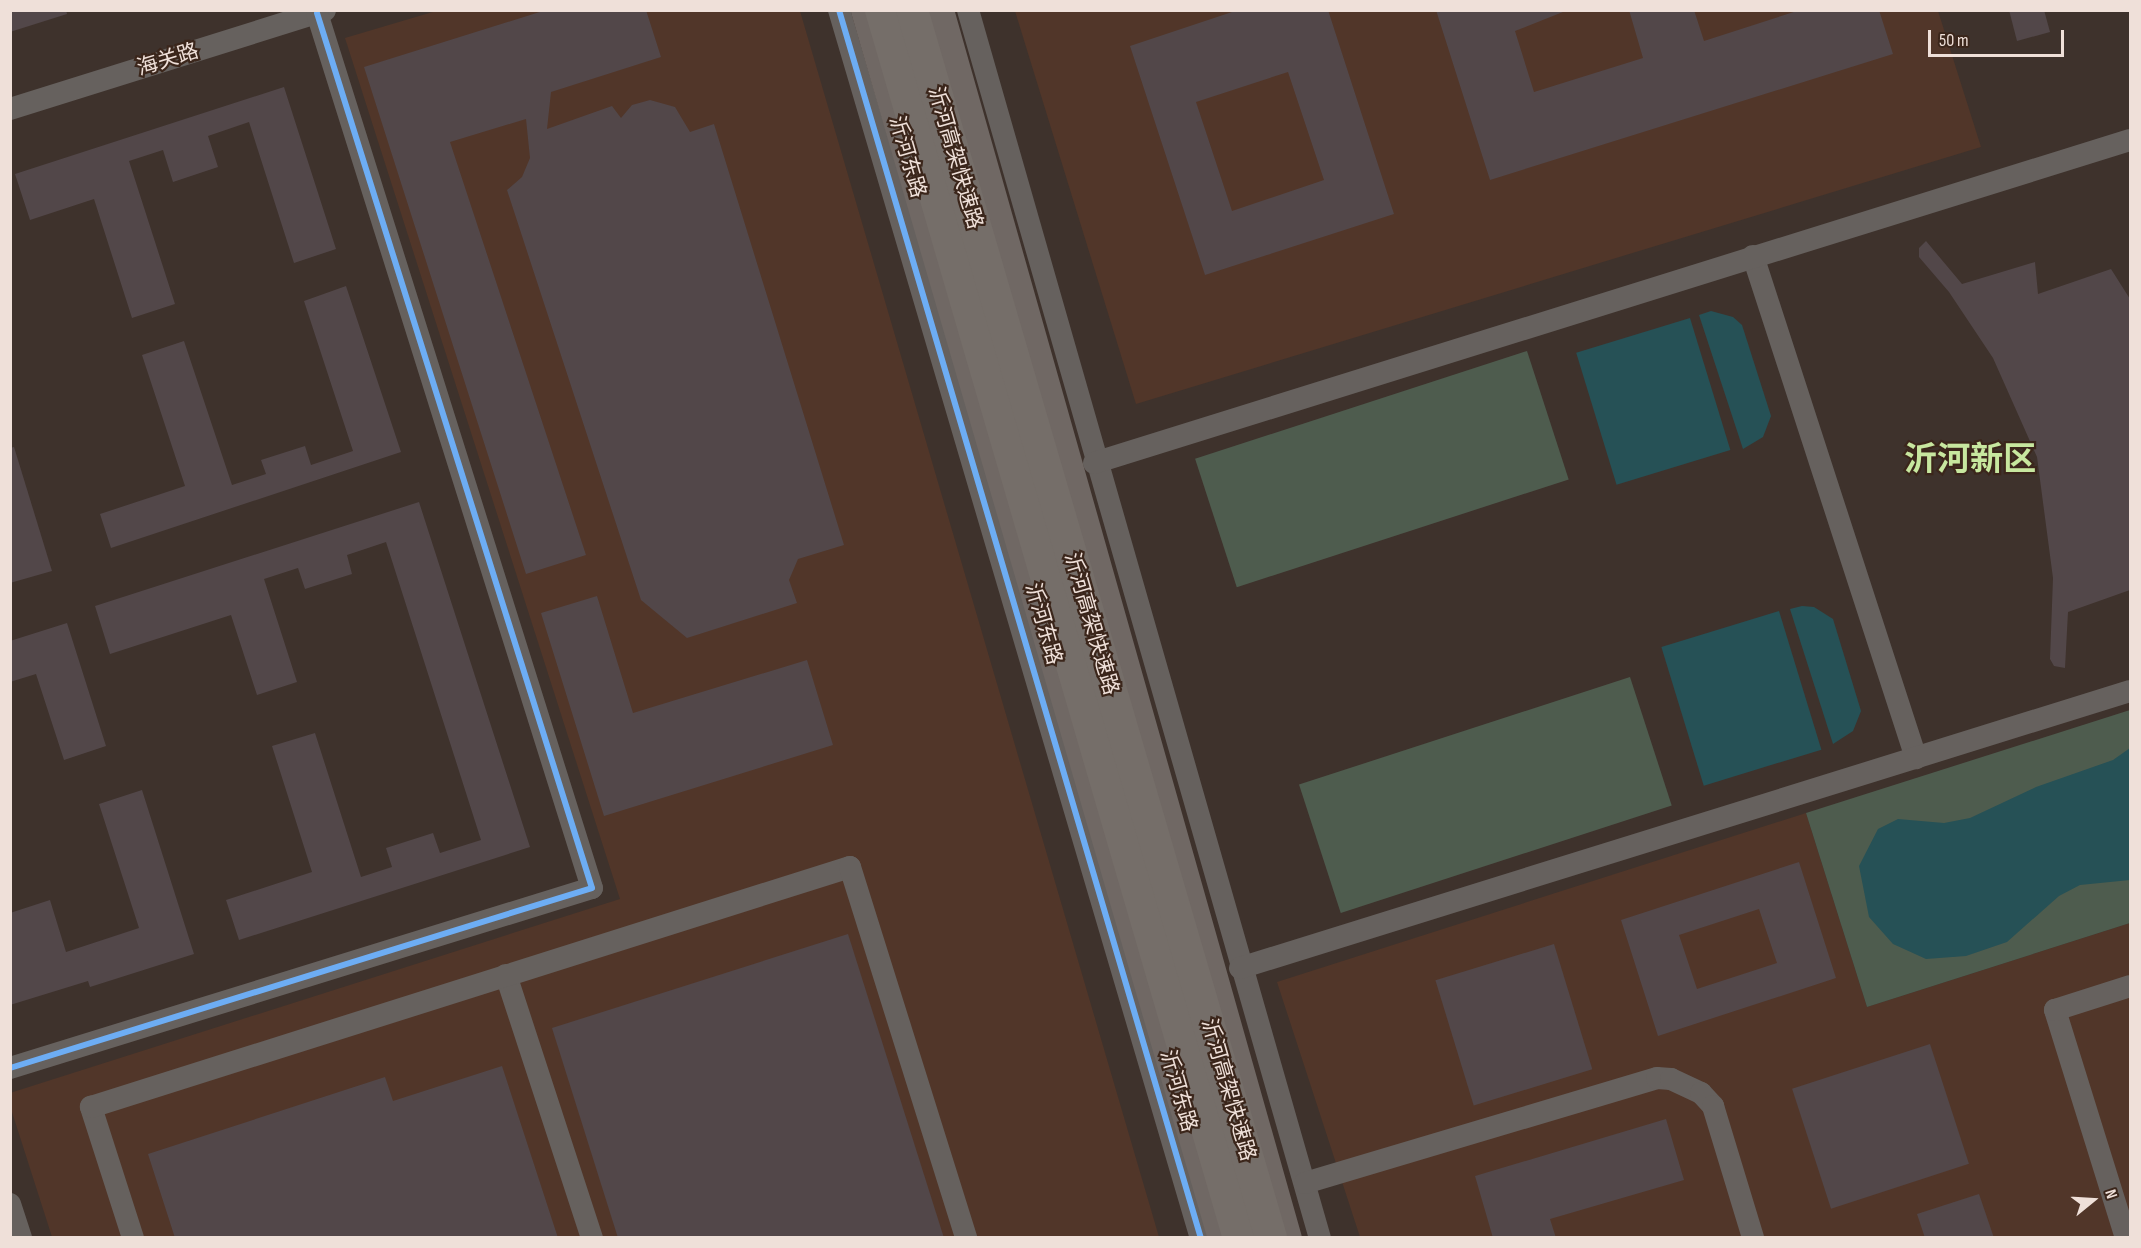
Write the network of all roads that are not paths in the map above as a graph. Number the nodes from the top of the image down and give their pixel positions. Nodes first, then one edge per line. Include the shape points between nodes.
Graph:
1 (839, 10) edge
2 (864, 10) edge
3 (881, 10) edge
4 (912, 10) edge
5 (940, 10) edge
6 (968, 10) edge
7 (321, 12) edge
8 (10, 109) edge
9 (2130, 141) edge
10 (1753, 256) junction
11 (1094, 463) junction
12 (2130, 691) edge
13 (1916, 758) junction
14 (1240, 968) junction
15 (506, 975) junction
16 (2130, 986) edge
17 (10, 1068) edge
18 (1182, 1102) junction
19 (1179, 1156) junction
20 (1305, 1183) junction
21 (10, 1204) edge
22 (2125, 1214) edge
23 (21, 1238) edge
24 (133, 1238) edge
25 (592, 1238) edge
26 (966, 1238) edge
27 (1201, 1238) edge
28 (1221, 1238) edge
29 (1239, 1238) edge
30 (1271, 1238) edge
31 (1288, 1238) edge
32 (1320, 1238) edge
33 (1754, 1238) edge
34 (2126, 1238) edge

1 - 19 street
2 - 18 main road, 沂河东路
3 - 29 highway, 沂河高架快速路
4 - 30 highway, 沂河高架快速路
5 - 31 main road
6 - 11 street
7 - 8 street, 海关路
7 - 17 street via 592,888
9 - 10 street
10 - 11 street
10 - 13 street
11 - 14 street
12 - 13 street
13 - 14 street
14 - 20 street
15 - 24 street via 91,1107
15 - 25 street
15 - 26 street via 850,867
16 - 22 street via 2055,1010
18 - 19 main road
18 - 28 main road, 沂河东路
19 - 27 street
20 - 32 street
20 - 33 street via 1657,1078 1671,1079 1701,1093 1713,1106
21 - 23 street
22 - 34 street

